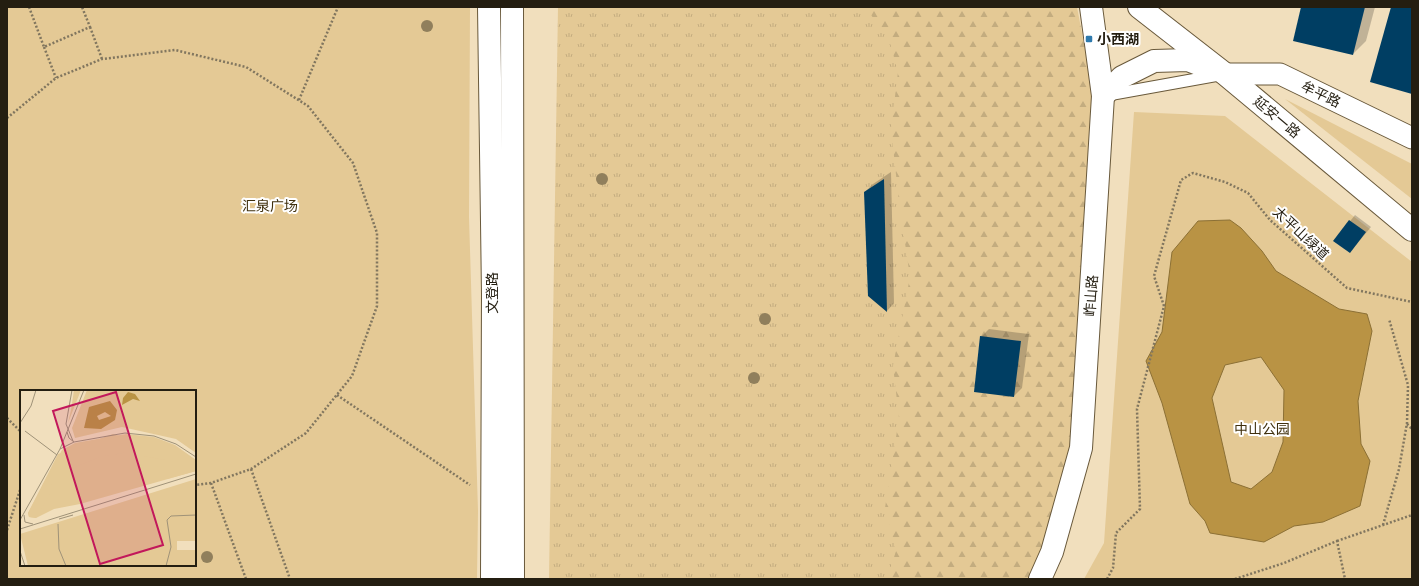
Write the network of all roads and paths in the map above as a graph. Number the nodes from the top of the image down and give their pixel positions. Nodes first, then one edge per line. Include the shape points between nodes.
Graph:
1 (29, 7) edge
2 (82, 7) edge
3 (338, 7) edge
4 (489, 7) edge
5 (512, 7) edge
6 (1091, 7) edge
7 (1140, 7) edge
8 (90, 28) junction
9 (44, 47) junction
10 (102, 59) junction
11 (1225, 74) junction
12 (56, 78) junction
13 (1103, 96) junction
14 (299, 100) junction
15 (7, 118) edge
16 (1412, 138) edge
17 (1412, 230) edge
18 (1412, 302) edge
19 (1389, 319) dead end
20 (337, 395) junction
21 (7, 418) edge
22 (1407, 423) junction
23 (1412, 429) edge
24 (20, 431) edge
25 (251, 469) junction
26 (211, 483) junction
27 (196, 485) edge
28 (20, 490) edge
29 (492, 500) junction
30 (1412, 515) edge
31 (1383, 525) junction
32 (7, 530) edge
33 (1337, 541) junction
34 (246, 579) edge
35 (290, 579) edge
36 (492, 579) edge
37 (513, 579) edge
38 (1040, 579) edge
39 (1107, 579) edge
40 (1235, 579) edge
41 (1345, 579) edge

1 - 9 path
2 - 8 path
3 - 14 path
4 - 29 main road, 文登路 via 493,294
5 - 37 main road, 文登路
6 - 13 main road, 岞山路
7 - 11 main road, 延安一路
8 - 9 path
8 - 10 path
9 - 12 path
10 - 12 path
10 - 14 path via 175,50 246,67
11 - 13 main road via 1188,60 1154,61 1122,77
11 - 16 street, 牟平路 via 1280,74
11 - 17 main road, 延安一路
12 - 15 path
13 - 38 main road, 岞山路 via 1081,448 1052,552
14 - 20 path via 308,106 354,163 377,233 377,306 352,376
18 - 39 path, 太平山绿道 via 1347,288 1270,220 1248,193 1225,182 1193,172 1181,180 1154,276 1164,306 1137,409 1140,509 1116,533 1113,568
19 - 22 path via 1408,385
20 - 25 path via 306,433
20 - 29 path
21 - 24 path
22 - 23 path
22 - 31 path via 1399,469
25 - 26 path
25 - 35 path
26 - 27 path
26 - 34 path
28 - 32 path
29 - 36 main road, 文登路
30 - 31 path
31 - 33 path
33 - 40 path via 1284,563
33 - 41 path

